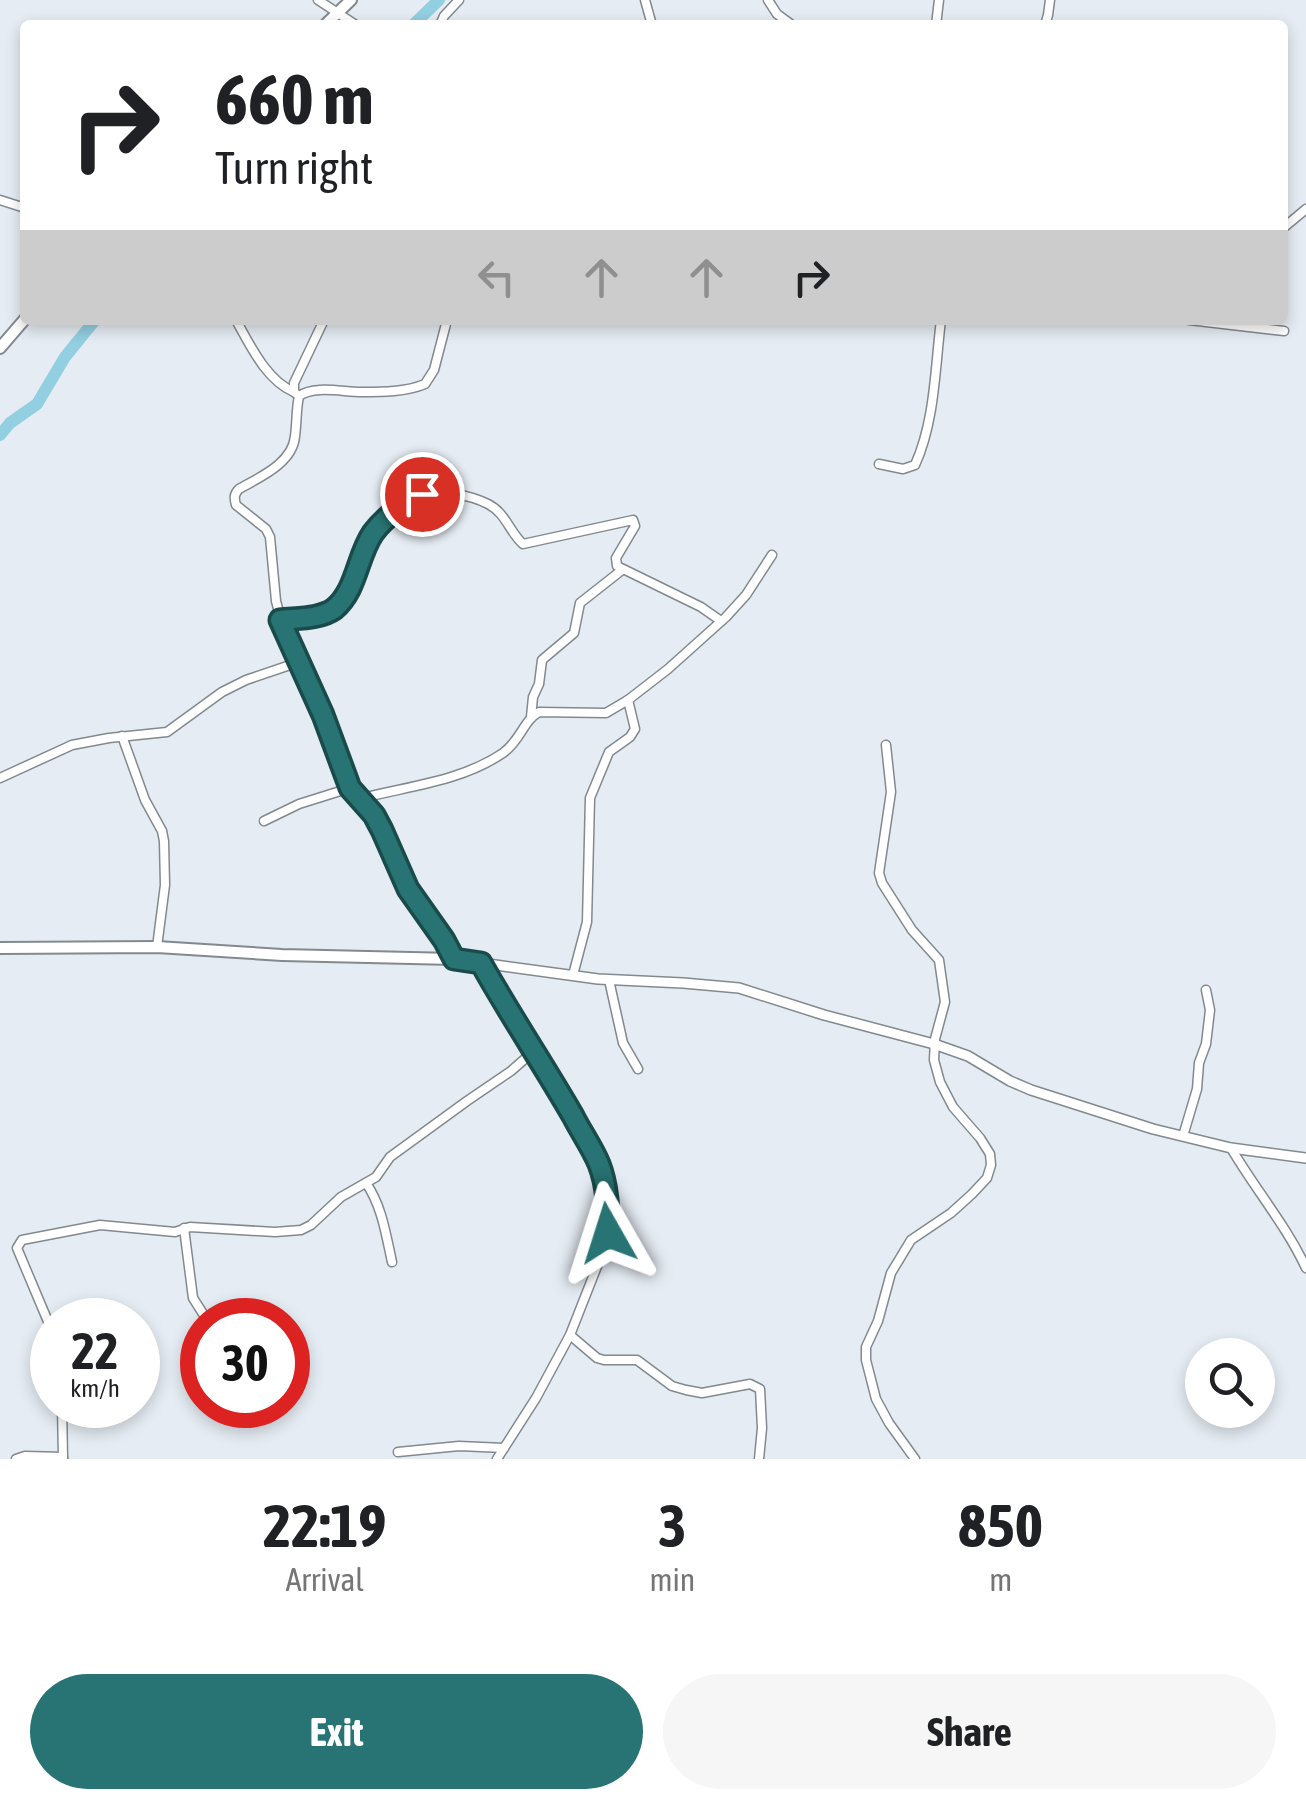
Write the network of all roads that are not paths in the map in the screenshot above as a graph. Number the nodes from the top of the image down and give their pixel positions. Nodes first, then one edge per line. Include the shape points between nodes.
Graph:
1 (318, 0) edge
2 (351, 0) edge
3 (459, 0) edge
4 (768, 0) edge
5 (338, 13) junction
6 (330, 20) edge
7 (348, 20) edge
8 (442, 20) edge
9 (785, 20) edge
10 (20, 325) edge
11 (239, 325) edge
12 (322, 325) edge
13 (447, 325) edge
14 (940, 325) edge
15 (1229, 325) edge
16 (1284, 332) dead end
17 (0, 348) edge
18 (296, 394) junction
19 (879, 464) dead end
20 (772, 555) dead end
21 (622, 570) junction
22 (280, 620) junction
23 (721, 621) junction
24 (299, 662) junction
25 (628, 700) junction
26 (531, 717) junction
27 (122, 736) junction
28 (886, 745) dead end
29 (0, 778) edge
30 (350, 788) junction
31 (360, 799) junction
32 (264, 821) dead end
33 (158, 946) junction
34 (0, 948) edge
35 (454, 959) junction
36 (481, 963) junction
37 (573, 975) junction
38 (609, 980) junction
39 (1206, 990) dead end
40 (934, 1044) junction
41 (535, 1050) junction
42 (638, 1069) dead end
43 (1183, 1136) junction
44 (1231, 1148) junction
45 (1306, 1158) edge
46 (366, 1183) junction
47 (184, 1228) junction
48 (392, 1262) dead end
49 (1306, 1268) edge
50 (38, 1298) edge
51 (192, 1298) edge
52 (570, 1335) junction
53 (62, 1428) edge
54 (504, 1448) junction
55 (398, 1452) dead end
56 (63, 1458) edge
57 (16, 1459) edge
58 (497, 1459) edge
59 (759, 1459) edge
60 (914, 1459) edge

1 - 5 street
2 - 5 main road
3 - 8 street
4 - 9 street
5 - 6 main road
5 - 7 street
10 - 17 main road
11 - 18 street via 264,366
12 - 18 street via 298,372
13 - 18 street via 425,384
14 - 19 street via 922,450 914,466
15 - 16 street
18 - 22 street via 296,438 288,456 234,497 270,537
20 - 23 street
21 - 22 street via 616,558 633,520 521,544 490,504 422,494 374,532 352,585 332,610
21 - 23 street
21 - 26 street via 580,602 574,633 542,660
22 - 24 street
23 - 25 street
24 - 27 street via 222,692 166,732
24 - 30 street
25 - 26 street via 606,713
25 - 37 street via 635,729 609,752 590,798 586,922
26 - 31 street via 516,743 487,762
27 - 29 street via 72,745
27 - 33 street via 162,831
28 - 40 street via 891,792 879,873 938,960 945,1002
30 - 31 street
30 - 32 street
31 - 35 street
33 - 34 main road
33 - 35 main road
35 - 36 main road
36 - 37 street
36 - 41 street
37 - 38 street
38 - 40 street via 739,988
38 - 42 street via 622,1043
39 - 43 street via 1206,1044
40 - 43 street via 1031,1090
40 - 60 street via 940,1082 990,1154 991,1166 972,1194 911,1240 864,1354 876,1398
41 - 46 street
41 - 52 street via 599,1164 608,1221 607,1241
43 - 44 street
44 - 45 street
44 - 49 street
46 - 47 street via 301,1230
46 - 48 street
47 - 50 street via 90,1226 20,1242
47 - 51 street
52 - 54 street
52 - 59 street via 597,1358 637,1360 686,1390 750,1384 760,1389
53 - 56 street
54 - 55 street
54 - 58 street
56 - 57 street

